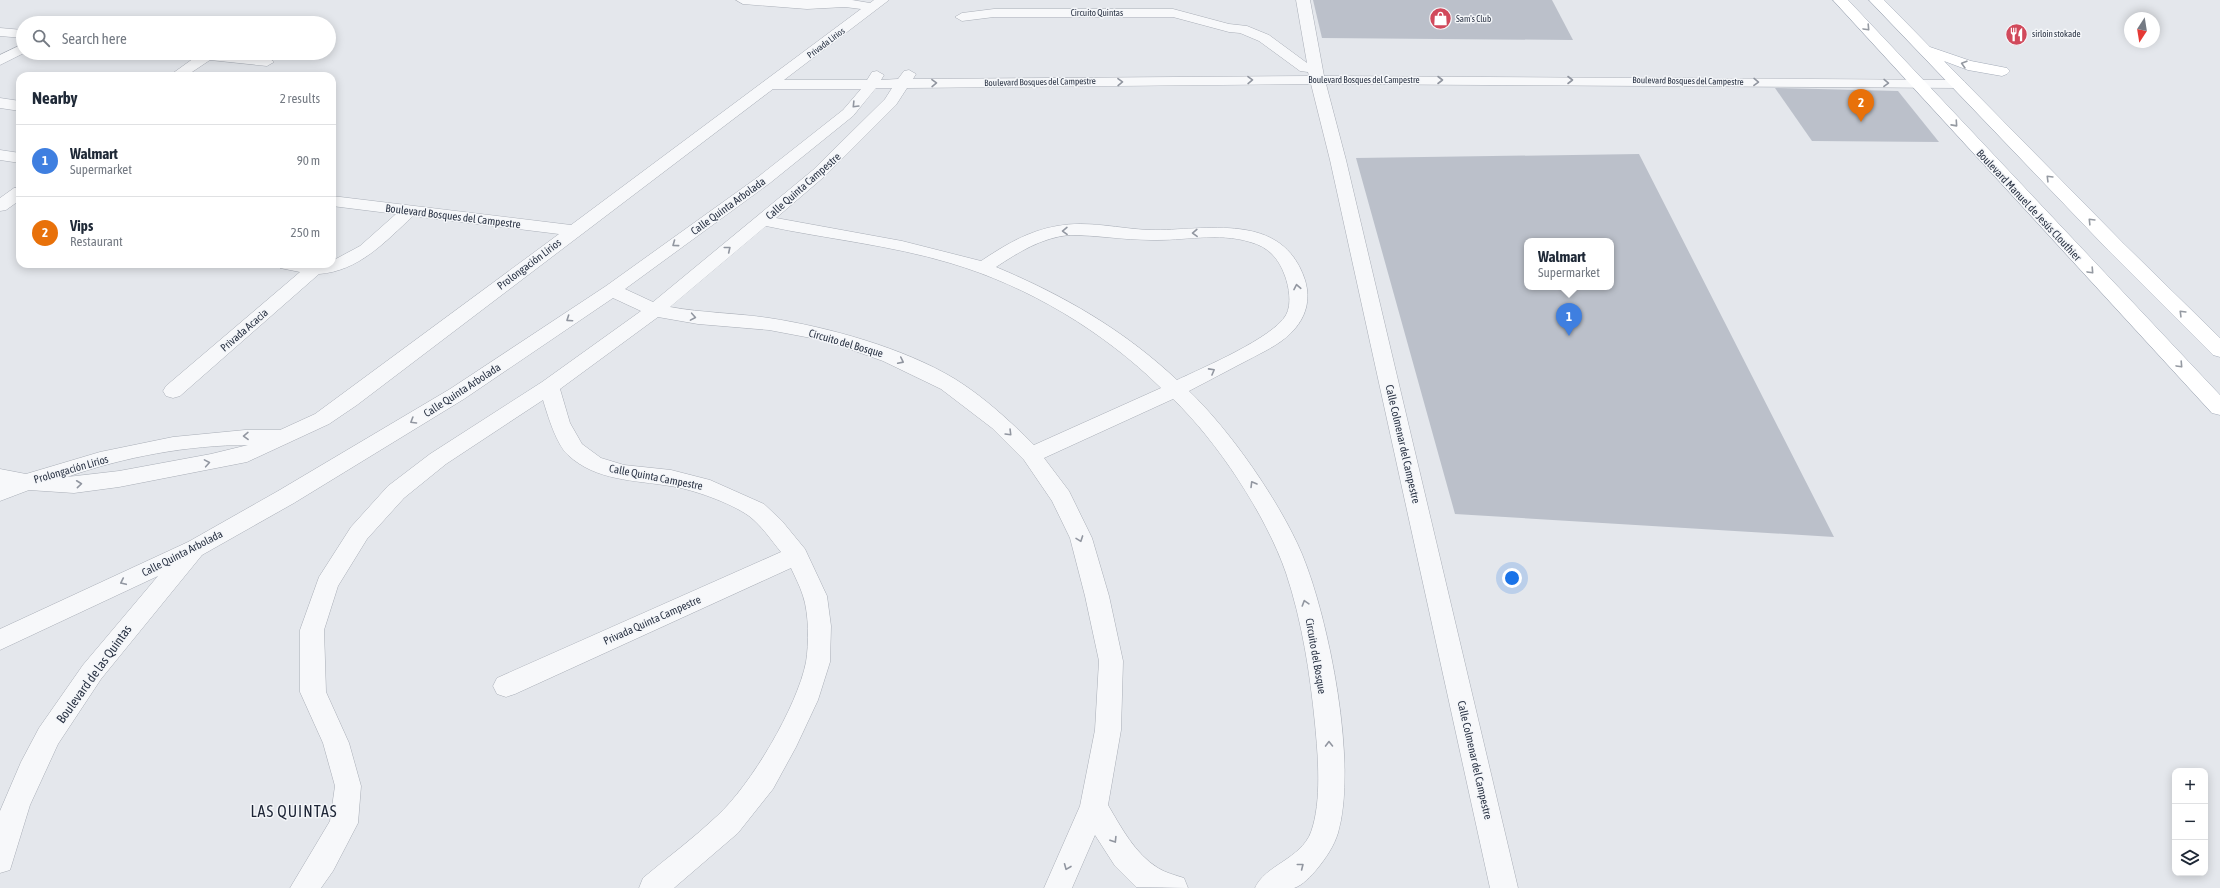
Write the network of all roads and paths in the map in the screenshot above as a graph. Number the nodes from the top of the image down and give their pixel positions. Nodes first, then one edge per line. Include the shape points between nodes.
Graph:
1 (743, 0) edge
2 (1007, 0) edge
3 (1302, 0) edge
4 (1840, 0) edge
5 (1876, 0) edge
6 (877, 4) edge
7 (807, 5) junction
8 (1173, 7) edge
9 (994, 13) junction
10 (962, 17) dead end
11 (858, 19) junction
12 (1229, 28) junction
13 (0, 32) edge
14 (16, 33) edge
15 (1923, 48) junction
16 (16, 52) edge
17 (200, 60) edge
18 (250, 60) edge
19 (0, 61) edge
20 (267, 62) dead end
21 (1282, 68) junction
22 (1585, 68) dead end
23 (1773, 69) dead end
24 (1906, 70) junction
25 (1946, 71) junction
26 (182, 72) edge
27 (1312, 72) junction
28 (2002, 72) dead end
29 (784, 74) junction
30 (907, 78) junction
31 (875, 79) junction
32 (1918, 83) junction
33 (1959, 84) junction
34 (769, 85) junction
35 (0, 103) edge
36 (16, 105) edge
37 (0, 155) edge
38 (16, 157) edge
39 (16, 195) edge
40 (336, 202) edge
41 (0, 206) edge
42 (409, 211) junction
43 (763, 220) junction
44 (574, 231) junction
45 (336, 265) edge
46 (308, 268) edge
47 (320, 268) edge
48 (982, 268) junction
49 (314, 269) junction
50 (612, 290) junction
51 (655, 310) junction
52 (2220, 350) edge
53 (549, 387) junction
54 (173, 390) dead end
55 (1177, 390) junction
56 (2220, 408) edge
57 (1031, 455) junction
58 (0, 477) edge
59 (26, 482) junction
60 (0, 493) edge
61 (196, 548) junction
62 (797, 555) junction
63 (0, 640) edge
64 (506, 686) dead end
65 (1094, 806) junction
66 (0, 860) edge
67 (304, 888) edge
68 (653, 888) edge
69 (1058, 888) edge
70 (1169, 888) edge
71 (1269, 888) edge
72 (1504, 888) edge

1 - 7 street
2 - 9 street
3 - 27 street, Calle Colmenar del Campestre
4 -> 24 main road, Boulevard Manuel de Jesús Clouthier
5 - 15 main road
6 - 7 street via 832,2
6 - 11 street, Privada Lirios
7 - 11 street
8 - 9 street, Circuito Quintas
8 - 12 street, Circuito Quintas
9 - 10 street, Circuito Quintas
11 - 29 street, Privada Lirios
12 - 21 street, Circuito Quintas
12 - 27 street, Circuito Quintas via 1242,29 1264,38
13 - 14 street
15 - 25 main road
28 -> 15 main road via 1958,62
16 - 19 street
17 - 26 street
18 - 20 street
21 - 27 street, Boulevard Bosques del Campestre
21 - 30 street, Boulevard Bosques del Campestre
22 - 27 street, Boulevard Bosques del Campestre
23 - 24 street
24 - 25 street
24 - 32 main road, Boulevard Manuel de Jesús Clouthier
25 - 33 main road
30 -> 27 street, Boulevard Bosques del Campestre
27 -> 32 street, Boulevard Bosques del Campestre
27 - 72 street, Calle Colmenar del Campestre via 1338,160
29 - 31 street, Boulevard Bosques del Campestre
29 - 34 street, Privada Lirios
30 - 31 street, Boulevard Bosques del Campestre
30 - 43 street, Calle Quinta Campestre via 892,102 867,128
31 - 34 street, Boulevard Bosques del Campestre
31 -> 50 street, Calle Quinta Arbolada via 848,114 815,141
32 - 33 street, Boulevard Bosques del Campestre
32 -> 56 main road, Boulevard Manuel de Jesús Clouthier
52 -> 33 main road via 2044,174
34 - 44 street, Prolongación Lirios
35 - 36 street
37 - 38 street
39 - 41 street
40 - 42 street, Boulevard Bosques del Campestre
42 - 44 street, Boulevard Bosques del Campestre
42 - 45 street via 360,255
43 - 48 street, Circuito del Bosque via 805,230 928,251
51 -> 43 street, Calle Quinta Campestre
44 - 59 street, Prolongación Lirios via 350,400 322,419 285,437 247,454 119,479 74,485
46 - 49 street
47 - 49 street
48 - 55 street, Circuito del Bosque via 1033,288 1079,313 1127,346
55 -> 48 street via 1262,344 1284,329 1296,314 1298,294 1294,269 1280,252 1265,241 1227,232 1151,234 1060,231 1021,242
49 - 54 street, Privada Acacia
50 - 51 street, Circuito del Bosque
50 -> 61 street, Calle Quinta Arbolada via 457,394
51 - 53 street, Calle Quinta Campestre
51 -> 57 street, Circuito del Bosque via 698,318 769,324 830,336 890,356 948,384 999,423
53 - 62 street, Calle Quinta Campestre via 560,423 574,449 593,463 623,473 671,478 710,488 736,499 756,510
53 - 67 street, Calle Quinta Campestre via 438,459 396,492 359,533 327,584 312,630 313,692 336,743 348,786 344,823 323,861
55 - 57 street
71 -> 55 street, Circuito del Bosque via 1304,864 1325,834 1330,793 1329,731 1313,627 1290,554 1252,482 1216,434
57 -> 65 street, Circuito del Bosque via 1061,497 1081,538 1111,662 1108,730
58 - 59 street, Prolongación Lirios
59 - 60 street
61 -> 63 street, Calle Quinta Arbolada
61 - 66 street, Boulevard de las Quintas via 113,644 67,707 16,804
62 - 64 street, Privada Quinta Campestre
62 - 68 street, Calle Quinta Campestre via 815,596 819,626 818,662 805,700 764,780 728,824
65 -> 69 street, Circuito del Bosque
65 -> 70 street via 1114,842 1135,869

